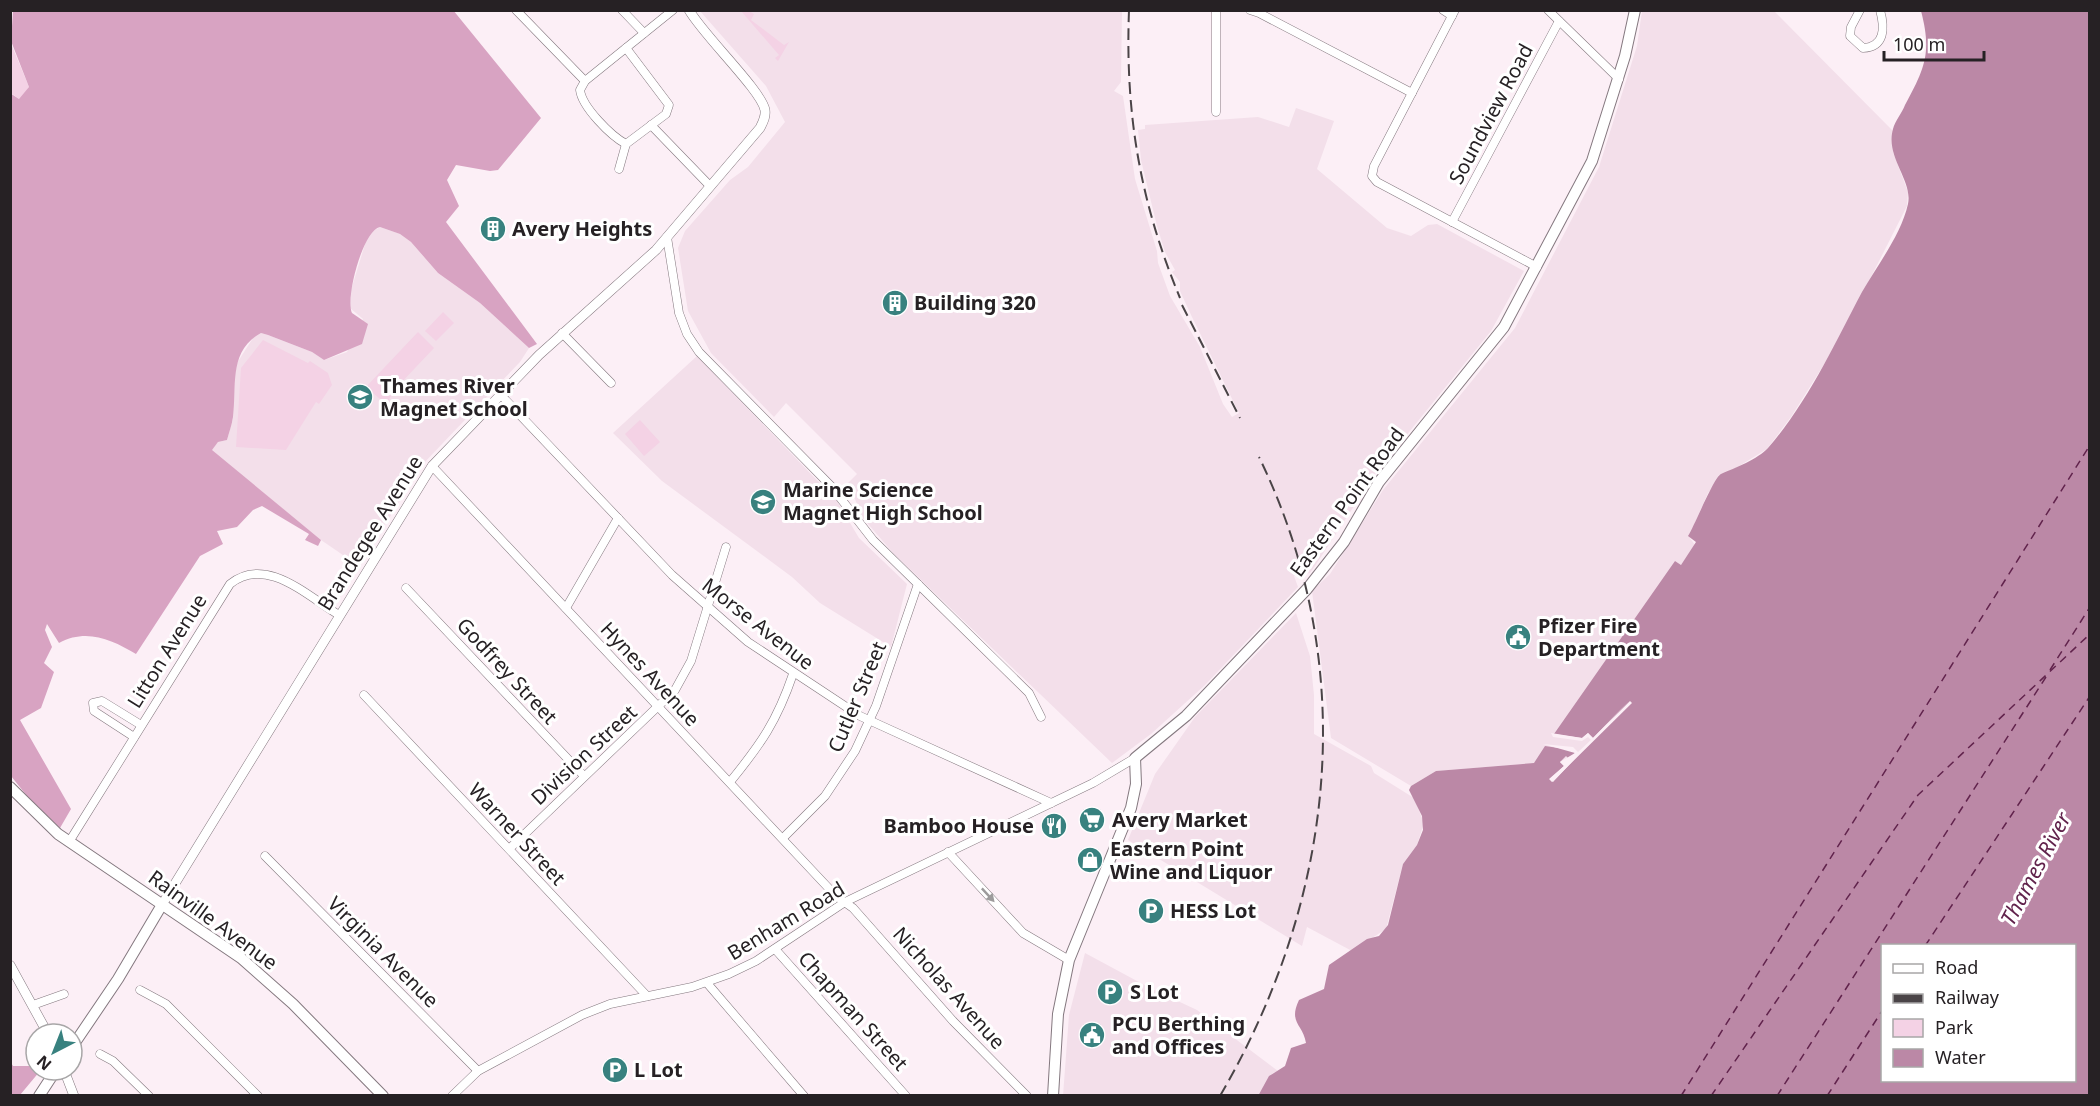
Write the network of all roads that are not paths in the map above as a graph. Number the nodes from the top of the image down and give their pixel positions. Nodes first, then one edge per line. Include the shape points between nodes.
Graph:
1 (516, 10) edge
2 (622, 10) edge
3 (674, 10) edge
4 (689, 10) edge
5 (1216, 10) edge
6 (1250, 10) edge
7 (1443, 10) edge
8 (1548, 10) edge
9 (1635, 10) edge
10 (1860, 10) edge
11 (1880, 10) edge
12 (1454, 13) edge
13 (1559, 21) junction
14 (644, 33) junction
15 (626, 48) junction
16 (1619, 79) junction
17 (585, 81) junction
18 (1412, 93) junction
19 (1216, 112) dead end
20 (651, 126) junction
21 (626, 144) junction
22 (619, 169) dead end
23 (710, 186) junction
24 (1452, 222) junction
25 (669, 235) junction
26 (1537, 267) junction
27 (562, 333) junction
28 (611, 383) dead end
29 (500, 394) junction
30 (432, 466) junction
31 (618, 518) junction
32 (726, 547) dead end
33 (918, 584) junction
34 (406, 588) dead end
35 (706, 607) junction
36 (566, 608) junction
37 (339, 615) junction
38 (793, 674) junction
39 (364, 695) dead end
40 (659, 708) junction
41 (1041, 717) dead end
42 (869, 721) junction
43 (141, 725) junction
44 (134, 737) junction
45 (1135, 758) junction
46 (584, 776) junction
47 (730, 782) junction
48 (10, 787) edge
49 (1051, 803) junction
50 (783, 838) junction
51 (69, 842) junction
52 (508, 849) junction
53 (948, 852) junction
54 (265, 856) dead end
55 (845, 902) junction
56 (163, 903) junction
57 (775, 948) junction
58 (1069, 960) junction
59 (10, 965) edge
60 (707, 983) junction
61 (140, 990) dead end
62 (64, 994) dead end
63 (647, 996) junction
64 (33, 1005) junction
65 (42, 1022) edge
66 (84, 1029) edge
67 (100, 1054) dead end
68 (478, 1071) junction
69 (49, 1082) edge
70 (39, 1095) edge
71 (149, 1095) edge
72 (258, 1095) edge
73 (383, 1095) edge
74 (452, 1095) edge
75 (804, 1095) edge
76 (906, 1095) edge
77 (1027, 1095) edge
78 (1053, 1095) edge

1 - 17 street
2 - 14 street
3 - 14 street
4 - 23 street, Brandegee Avenue via 712,43 760,97 765,111 760,128
5 - 19 street
6 - 18 street
7 - 12 street
8 - 13 street
9 - 16 main road, Eastern Point Road
10 - 11 street via 1850,36 1863,48 1872,48 1879,42 1883,24
12 - 18 street
13 - 16 street
13 - 24 street, Soundview Road
14 - 15 street
15 - 17 street
15 - 20 street via 669,105 666,114
16 - 26 main road, Eastern Point Road via 1592,161
17 - 21 street via 580,90 583,100 610,134
18 - 24 street via 1372,176
20 - 21 street
20 - 23 street
21 - 22 street
23 - 25 street, Brandegee Avenue
24 - 26 street
25 - 27 street, Brandegee Avenue
25 - 33 street via 679,313 694,346 831,486 870,536
26 - 45 main road, Eastern Point Road via 1504,327 1379,482 1344,542 1323,569 1186,716
27 - 28 street
27 - 29 street, Brandegee Avenue
29 - 30 street, Brandegee Avenue
29 - 31 street, Morse Avenue
30 - 36 street, Hynes Avenue
30 - 37 street, Brandegee Avenue
31 - 35 street, Morse Avenue
31 - 36 street
32 - 35 street, Division Street
33 - 41 street via 1029,693
33 - 42 street, Cutler Street
34 - 46 street, Godfrey Street
35 - 38 street, Morse Avenue
35 - 40 street, Division Street via 685,675
36 - 40 street, Hynes Avenue
37 - 43 street, Litton Avenue via 271,575 253,573 239,577 225,590
37 - 56 street, Brandegee Avenue
38 - 42 street, Morse Avenue
38 - 47 street via 765,738
39 - 52 street, Warner Street
40 - 46 street, Division Street
40 - 47 street, Hynes Avenue
42 - 49 street, Morse Avenue
42 - 50 street, Cutler Street via 843,772
43 - 44 street, Litton Avenue
43 - 44 street via 102,701 93,703 94,711
44 - 51 street, Litton Avenue
45 - 49 street, Benham Road
45 - 58 main road via 1136,784 1131,808
46 - 52 street, Division Street
47 - 50 street, Hynes Avenue
48 - 51 main road, Rainville Avenue
49 - 53 street, Benham Road
50 - 55 street, Hynes Avenue
51 - 56 main road, Rainville Avenue
52 - 63 street, Warner Street
53 - 55 street, Benham Road
53 -> 58 street via 1023,933
54 - 68 street, Virginia Avenue
55 - 57 street, Benham Road
55 - 77 street, Nicholas Avenue via 953,1021
56 - 66 main road
56 - 73 main road, Rainville Avenue via 241,958
57 - 60 street, Benham Road
57 - 76 street, Chapman Street
58 - 78 main road via 1058,1014
59 - 64 street
60 - 63 street, Benham Road
60 - 75 street
61 - 72 street via 169,1006
62 - 64 street
63 - 68 street, Benham Road via 582,1015
64 - 65 street
67 - 71 street
68 - 74 street, Benham Road
69 - 70 main road

